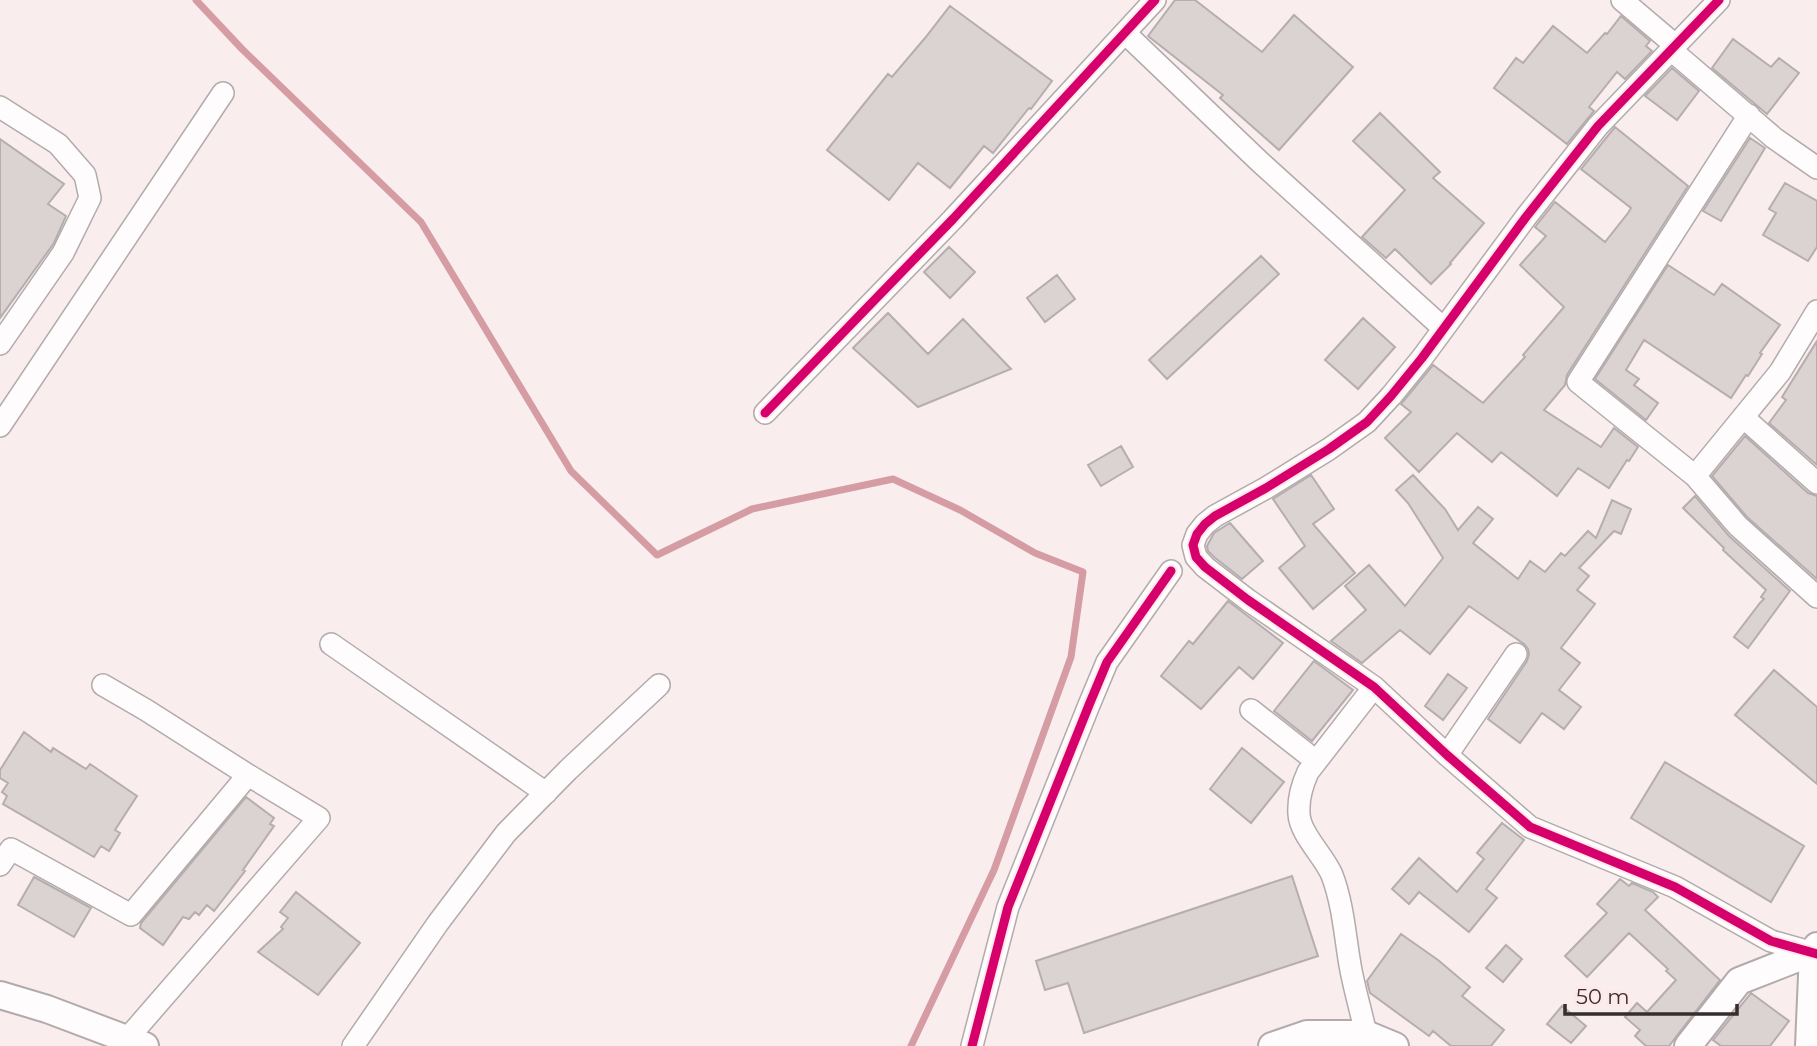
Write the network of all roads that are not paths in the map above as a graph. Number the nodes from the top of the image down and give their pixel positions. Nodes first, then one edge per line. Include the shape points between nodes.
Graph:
1 (1155, 0) edge
2 (1622, 0) edge
3 (1719, 0) edge
4 (1125, 33) junction
5 (1672, 47) junction
6 (223, 93) dead end
7 (0, 107) edge
8 (1749, 115) junction
9 (1817, 168) edge
10 (1817, 312) edge
11 (1443, 328) junction
12 (0, 344) edge
13 (765, 413) dead end
14 (1743, 417) junction
15 (0, 426) edge
16 (1695, 476) junction
17 (1817, 483) edge
18 (1171, 571) dead end
19 (1817, 597) edge
20 (331, 644) dead end
21 (1516, 654) dead end
22 (103, 685) dead end
23 (659, 685) dead end
24 (1374, 687) junction
25 (1251, 710) dead end
26 (1447, 755) junction
27 (1316, 761) junction
28 (248, 775) junction
29 (546, 793) junction
30 (0, 865) edge
31 (1816, 951) edge
32 (0, 995) edge
33 (1366, 1034) junction
34 (136, 1043) edge
35 (354, 1046) edge
36 (972, 1046) edge
37 (1272, 1046) edge
38 (1395, 1046) edge
39 (1688, 1046) edge
40 (1809, 1046) edge

1 - 4 street
2 - 5 street
3 - 5 street
4 - 11 street
4 - 13 street
5 - 8 street
5 - 11 street via 1598,127
6 - 15 street
7 - 12 street via 58,144 85,175 90,198 63,253
8 - 9 street
8 - 16 street via 1578,382
10 - 14 street via 1780,372
11 - 24 street via 1367,422 1215,516 1193,545 1205,567
14 - 16 street
14 - 17 street
16 - 19 street via 1738,526
18 - 36 street via 1107,662 1008,907
20 - 29 street
21 - 26 street
22 - 28 street
23 - 29 street
24 - 26 street
24 - 27 street
25 - 27 street
26 - 31 street via 1530,827 1675,887 1771,941
27 - 33 street via 1303,784 1299,816 1331,874
28 - 30 street via 131,915 10,849
28 - 34 street via 319,818
29 - 35 street via 506,833
31 - 39 street via 1739,981
31 - 40 street
32 - 34 street
33 - 37 street via 1307,1034
33 - 38 street

